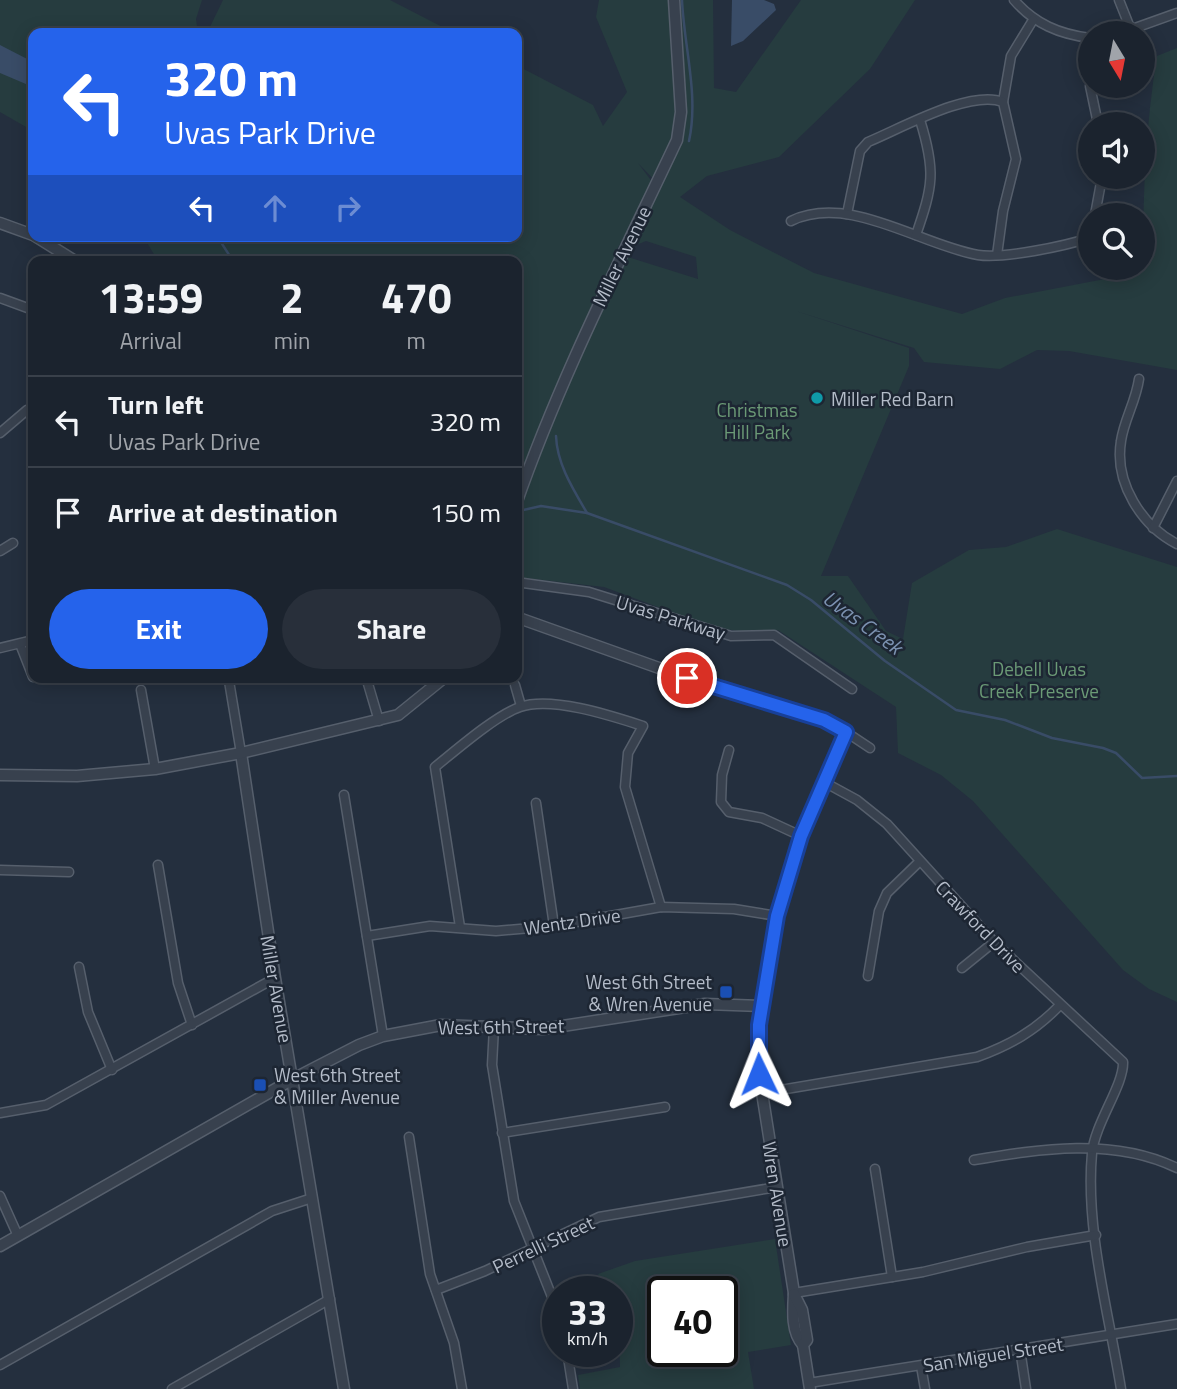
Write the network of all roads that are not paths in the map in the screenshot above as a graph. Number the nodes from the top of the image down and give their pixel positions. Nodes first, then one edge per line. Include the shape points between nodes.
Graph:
1 (674, 0) edge
2 (1014, 0) edge
3 (1119, 0) edge
4 (1177, 13) edge
5 (1033, 20) junction
6 (1127, 21) edge
7 (1155, 21) edge
8 (1078, 36) edge
9 (1003, 102) junction
10 (920, 120) junction
11 (847, 214) junction
12 (791, 220) dead end
13 (0, 223) edge
14 (28, 234) edge
15 (916, 235) junction
16 (44, 242) edge
17 (1078, 242) edge
18 (997, 255) junction
19 (67, 256) edge
20 (0, 298) edge
21 (28, 308) edge
22 (1139, 379) dead end
23 (27, 411) dead end
24 (0, 433) edge
25 (1177, 481) edge
26 (522, 487) edge
27 (1153, 528) junction
28 (13, 543) dead end
29 (1177, 544) edge
30 (0, 551) edge
31 (522, 583) edge
32 (522, 619) edge
33 (28, 642) edge
34 (20, 644) junction
35 (0, 648) edge
36 (28, 663) edge
37 (229, 683) edge
38 (368, 683) edge
39 (439, 683) edge
40 (515, 685) dead end
41 (141, 690) dead end
42 (852, 690) dead end
43 (521, 706) junction
44 (379, 721) junction
45 (846, 732) junction
46 (870, 748) dead end
47 (729, 750) dead end
48 (241, 753) junction
49 (155, 769) junction
50 (0, 775) edge
51 (824, 782) junction
52 (344, 795) dead end
53 (536, 803) dead end
54 (801, 836) junction
55 (919, 862) junction
56 (158, 865) dead end
57 (0, 870) edge
58 (69, 872) dead end
59 (661, 907) junction
60 (777, 916) junction
61 (554, 926) junction
62 (460, 927) junction
63 (367, 936) junction
64 (994, 942) junction
65 (79, 967) dead end
66 (962, 968) dead end
67 (868, 976) dead end
68 (275, 978) junction
69 (1060, 1005) junction
70 (762, 1006) junction
71 (192, 1025) junction
72 (494, 1027) junction
73 (383, 1036) junction
74 (112, 1070) junction
75 (293, 1079) junction
76 (762, 1093) junction
77 (665, 1107) dead end
78 (0, 1113) edge
79 (502, 1133) junction
80 (409, 1137) dead end
81 (1093, 1150) junction
82 (974, 1160) dead end
83 (1177, 1168) edge
84 (875, 1169) dead end
85 (777, 1187) junction
86 (0, 1196) edge
87 (312, 1198) junction
88 (1096, 1235) junction
89 (18, 1236) junction
90 (0, 1246) edge
91 (534, 1247) junction
92 (545, 1276) edge
93 (892, 1277) junction
94 (436, 1290) junction
95 (794, 1293) junction
96 (330, 1299) junction
97 (1177, 1324) edge
98 (1112, 1334) junction
99 (1020, 1349) junction
100 (0, 1365) edge
101 (921, 1366) junction
102 (570, 1367) edge
103 (809, 1386) edge
104 (172, 1389) edge
105 (345, 1389) edge
106 (462, 1389) edge
107 (573, 1389) edge
108 (925, 1389) edge
109 (1026, 1389) edge
110 (1121, 1389) edge

1 - 26 street, Miller Avenue via 681,112 677,140 580,341
2 - 5 street
3 - 6 street
4 - 7 street
5 - 8 street
5 - 9 street via 1012,56
9 - 10 street via 994,98 957,104
9 - 18 street via 1016,159
10 - 11 street via 867,142 860,151
10 - 15 street via 933,177
11 - 12 street via 804,215
11 - 15 street
13 - 14 street
15 - 18 street via 978,255
16 - 19 street
17 - 18 street
20 - 21 street
22 - 27 street via 1121,442 1121,462 1129,494
23 - 24 street
25 - 27 street
27 - 29 street
28 - 30 street
31 - 42 street, Uvas Parkway via 589,592 731,636 774,635
32 - 45 street via 687,678 824,720
33 - 34 street
34 - 35 street
34 - 36 street
37 - 48 street
38 - 44 street
39 - 44 street via 415,705
40 - 43 street
41 - 49 street
43 - 59 street via 600,711 643,726 628,753 625,787
43 - 62 street via 435,767
44 - 48 street
45 - 46 street
45 - 51 street, Wren Avenue
47 - 54 street via 721,802 729,812 762,818
48 - 49 street
48 - 68 street, Miller Avenue
49 - 50 street via 77,776
51 - 54 street, Wren Avenue
51 - 55 street, Crawford Drive via 887,824
52 - 63 street
53 - 61 street
54 - 60 street, Wren Avenue
55 - 64 street, Crawford Drive
55 - 67 street via 887,893 879,911
56 - 71 street via 178,983
57 - 58 street
59 - 60 street, Wentz Drive via 734,909
59 - 61 street, Wentz Drive
60 - 70 street, Wren Avenue
61 - 62 street, Wentz Drive via 496,931
62 - 63 street, Wentz Drive via 429,926
63 - 73 street
64 - 66 street
64 - 69 street, Crawford Drive
65 - 74 street via 88,1012
68 - 71 street
68 - 75 street, Miller Avenue
69 - 76 street via 1030,1033 977,1057
69 - 81 street, Crawford Drive via 1123,1062
70 - 72 street, West 6th Street via 705,1004 543,1029
70 - 76 street, Wren Avenue via 757,1044
71 - 74 street
72 - 73 street, West 6th Street via 441,1025
72 - 79 street via 492,1056
73 - 75 street, West 6th Street
74 - 78 street via 46,1105
75 - 87 street, Miller Avenue
75 - 89 street, West 6th Street
76 - 85 street, Wren Avenue
77 - 79 street
79 - 91 street via 514,1201
80 - 94 street
81 - 82 street via 1056,1147
81 - 83 street via 1147,1156
81 - 88 street via 1091,1194
84 - 93 street
85 - 91 street, Perrelli Street via 598,1217
85 - 95 street, Wren Avenue
86 - 89 street
87 - 96 street, Miller Avenue
87 - 100 street via 272,1211
88 - 93 street
88 - 98 street
89 - 90 street, West 6th Street
91 - 92 street
91 - 94 street, Perrelli Street
93 - 95 street
94 - 106 street via 454,1343
95 - 103 street, Wren Avenue via 797,1339 803,1345
96 - 104 street
96 - 105 street, Miller Avenue
97 - 98 street, San Miguel Street
98 - 99 street, San Miguel Street
98 - 110 street
99 - 101 street, San Miguel Street
99 - 109 street
101 - 103 street, San Miguel Street
101 - 108 street
102 - 107 street

